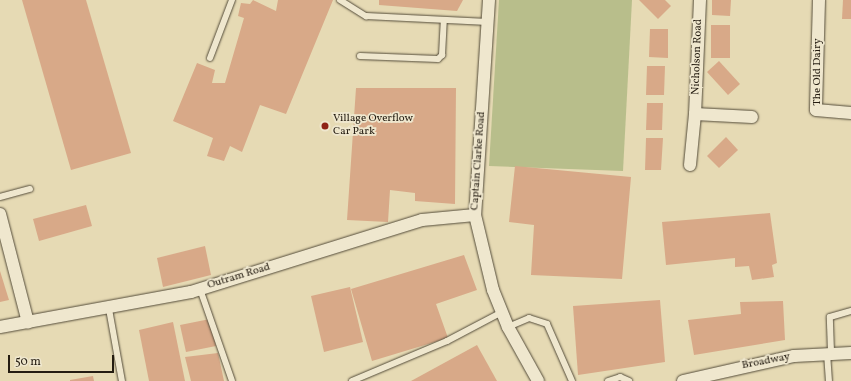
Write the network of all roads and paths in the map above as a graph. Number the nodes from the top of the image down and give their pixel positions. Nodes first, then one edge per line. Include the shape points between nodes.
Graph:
1 (232, 0) edge
2 (340, 0) edge
3 (489, 0) edge
4 (700, 0) edge
5 (819, 0) edge
6 (444, 20) junction
7 (488, 22) junction
8 (360, 56) dead end
9 (210, 58) dead end
10 (695, 114) junction
11 (851, 114) edge
12 (752, 117) dead end
13 (690, 165) dead end
14 (30, 189) dead end
15 (0, 197) edge
16 (0, 214) edge
17 (475, 215) junction
18 (200, 289) junction
19 (109, 309) junction
20 (851, 311) edge
21 (502, 312) junction
22 (28, 322) junction
23 (508, 327) junction
24 (0, 328) edge
25 (829, 353) junction
26 (851, 353) edge
27 (122, 381) edge
28 (232, 381) edge
29 (352, 381) edge
30 (538, 381) edge
31 (572, 381) edge
32 (608, 381) edge
33 (629, 381) edge
34 (683, 381) edge
35 (829, 381) edge

1 - 9 lane
2 - 6 lane via 366,16
3 - 7 street, Captain Clarke Road
4 - 10 street, Nicholson Road
5 - 11 street, The Old Dairy via 816,110
6 - 7 lane
6 - 8 lane via 442,55 438,59
7 - 17 street, Captain Clarke Road
10 - 12 street
10 - 13 street, Nicholson Road
14 - 15 lane
16 - 22 street
17 - 18 street, Outram Road via 422,220
17 - 21 street, Captain Clarke Road
18 - 19 street, Outram Road
18 - 28 lane
19 - 22 street, Outram Road
19 - 27 lane
20 - 25 lane via 830,318
21 - 23 street, Captain Clarke Road
21 - 29 lane via 447,341
22 - 24 street, Outram Road
23 - 30 street, Captain Clarke Road
23 - 31 lane via 529,318 547,324
25 - 26 street, Broadway
25 - 34 street, Broadway via 764,362
25 - 35 lane
32 - 33 lane via 620,377

